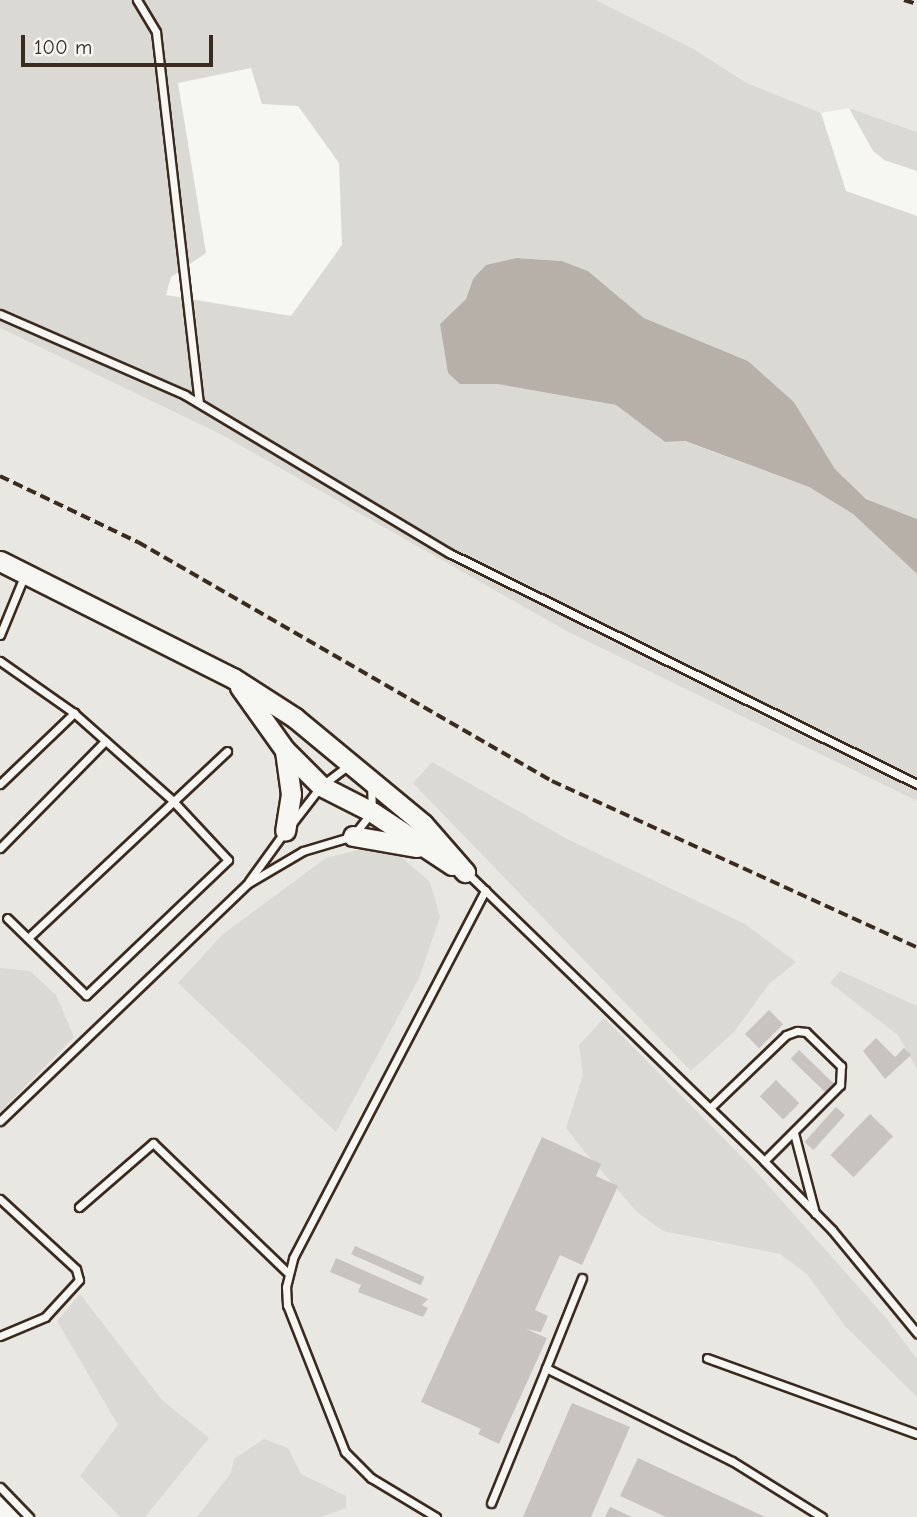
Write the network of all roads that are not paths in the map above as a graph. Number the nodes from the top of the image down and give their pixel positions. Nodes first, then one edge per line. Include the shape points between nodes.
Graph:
1 (137, 0) edge
2 (0, 314) edge
3 (199, 402) junction
4 (0, 561) edge
5 (26, 572) junction
6 (0, 635) edge
7 (0, 662) edge
8 (233, 678) junction
9 (74, 713) junction
10 (105, 741) junction
11 (285, 750) junction
12 (227, 751) dead end
13 (362, 770) junction
14 (917, 783) edge
15 (0, 784) edge
16 (321, 786) junction
17 (172, 800) junction
18 (372, 812) junction
19 (285, 831) junction
20 (353, 836) junction
21 (0, 848) edge
22 (439, 856) junction
23 (465, 872) junction
24 (247, 884) junction
25 (485, 890) junction
26 (8, 918) dead end
27 (28, 938) junction
28 (710, 1108) junction
29 (0, 1121) edge
30 (794, 1133) junction
31 (764, 1161) junction
32 (0, 1199) edge
33 (79, 1207) dead end
34 (816, 1214) junction
35 (288, 1273) junction
36 (582, 1278) dead end
37 (917, 1333) edge
38 (0, 1336) edge
39 (707, 1358) dead end
40 (547, 1368) junction
41 (917, 1434) edge
42 (0, 1487) edge
43 (491, 1503) dead end
44 (29, 1517) edge
45 (436, 1517) edge
46 (822, 1517) edge

1 - 3 lane via 156,32
2 - 3 lane
3 - 14 lane via 434,545
4 - 5 street
5 - 6 lane
5 - 8 street
7 - 9 lane
8 - 11 street
8 - 13 street
9 - 10 lane
9 - 15 lane
10 - 17 lane
10 - 21 lane
11 - 16 street
11 - 19 street via 291,794
12 - 17 lane
13 - 16 lane
13 - 18 lane
13 - 23 street via 440,840
16 - 18 street
16 - 19 lane
17 - 27 lane
17 - 27 lane via 225,855 221,870 92,993 80,991
18 - 20 lane
18 - 22 street
19 - 24 lane
20 - 22 street via 394,841
20 - 24 lane via 303,851
22 - 23 street
23 - 25 lane
24 - 29 lane
25 - 28 lane
25 - 35 lane
26 - 27 lane
28 - 30 lane via 786,1035 806,1032 844,1075
28 - 31 lane
30 - 31 lane
30 - 34 lane
31 - 34 lane
32 - 38 lane via 76,1269 79,1280 45,1317
33 - 35 lane via 153,1143
34 - 37 lane
35 - 45 lane via 288,1305 345,1452 371,1478
36 - 40 lane
39 - 41 lane
40 - 43 lane
40 - 46 lane via 732,1461
42 - 44 lane

